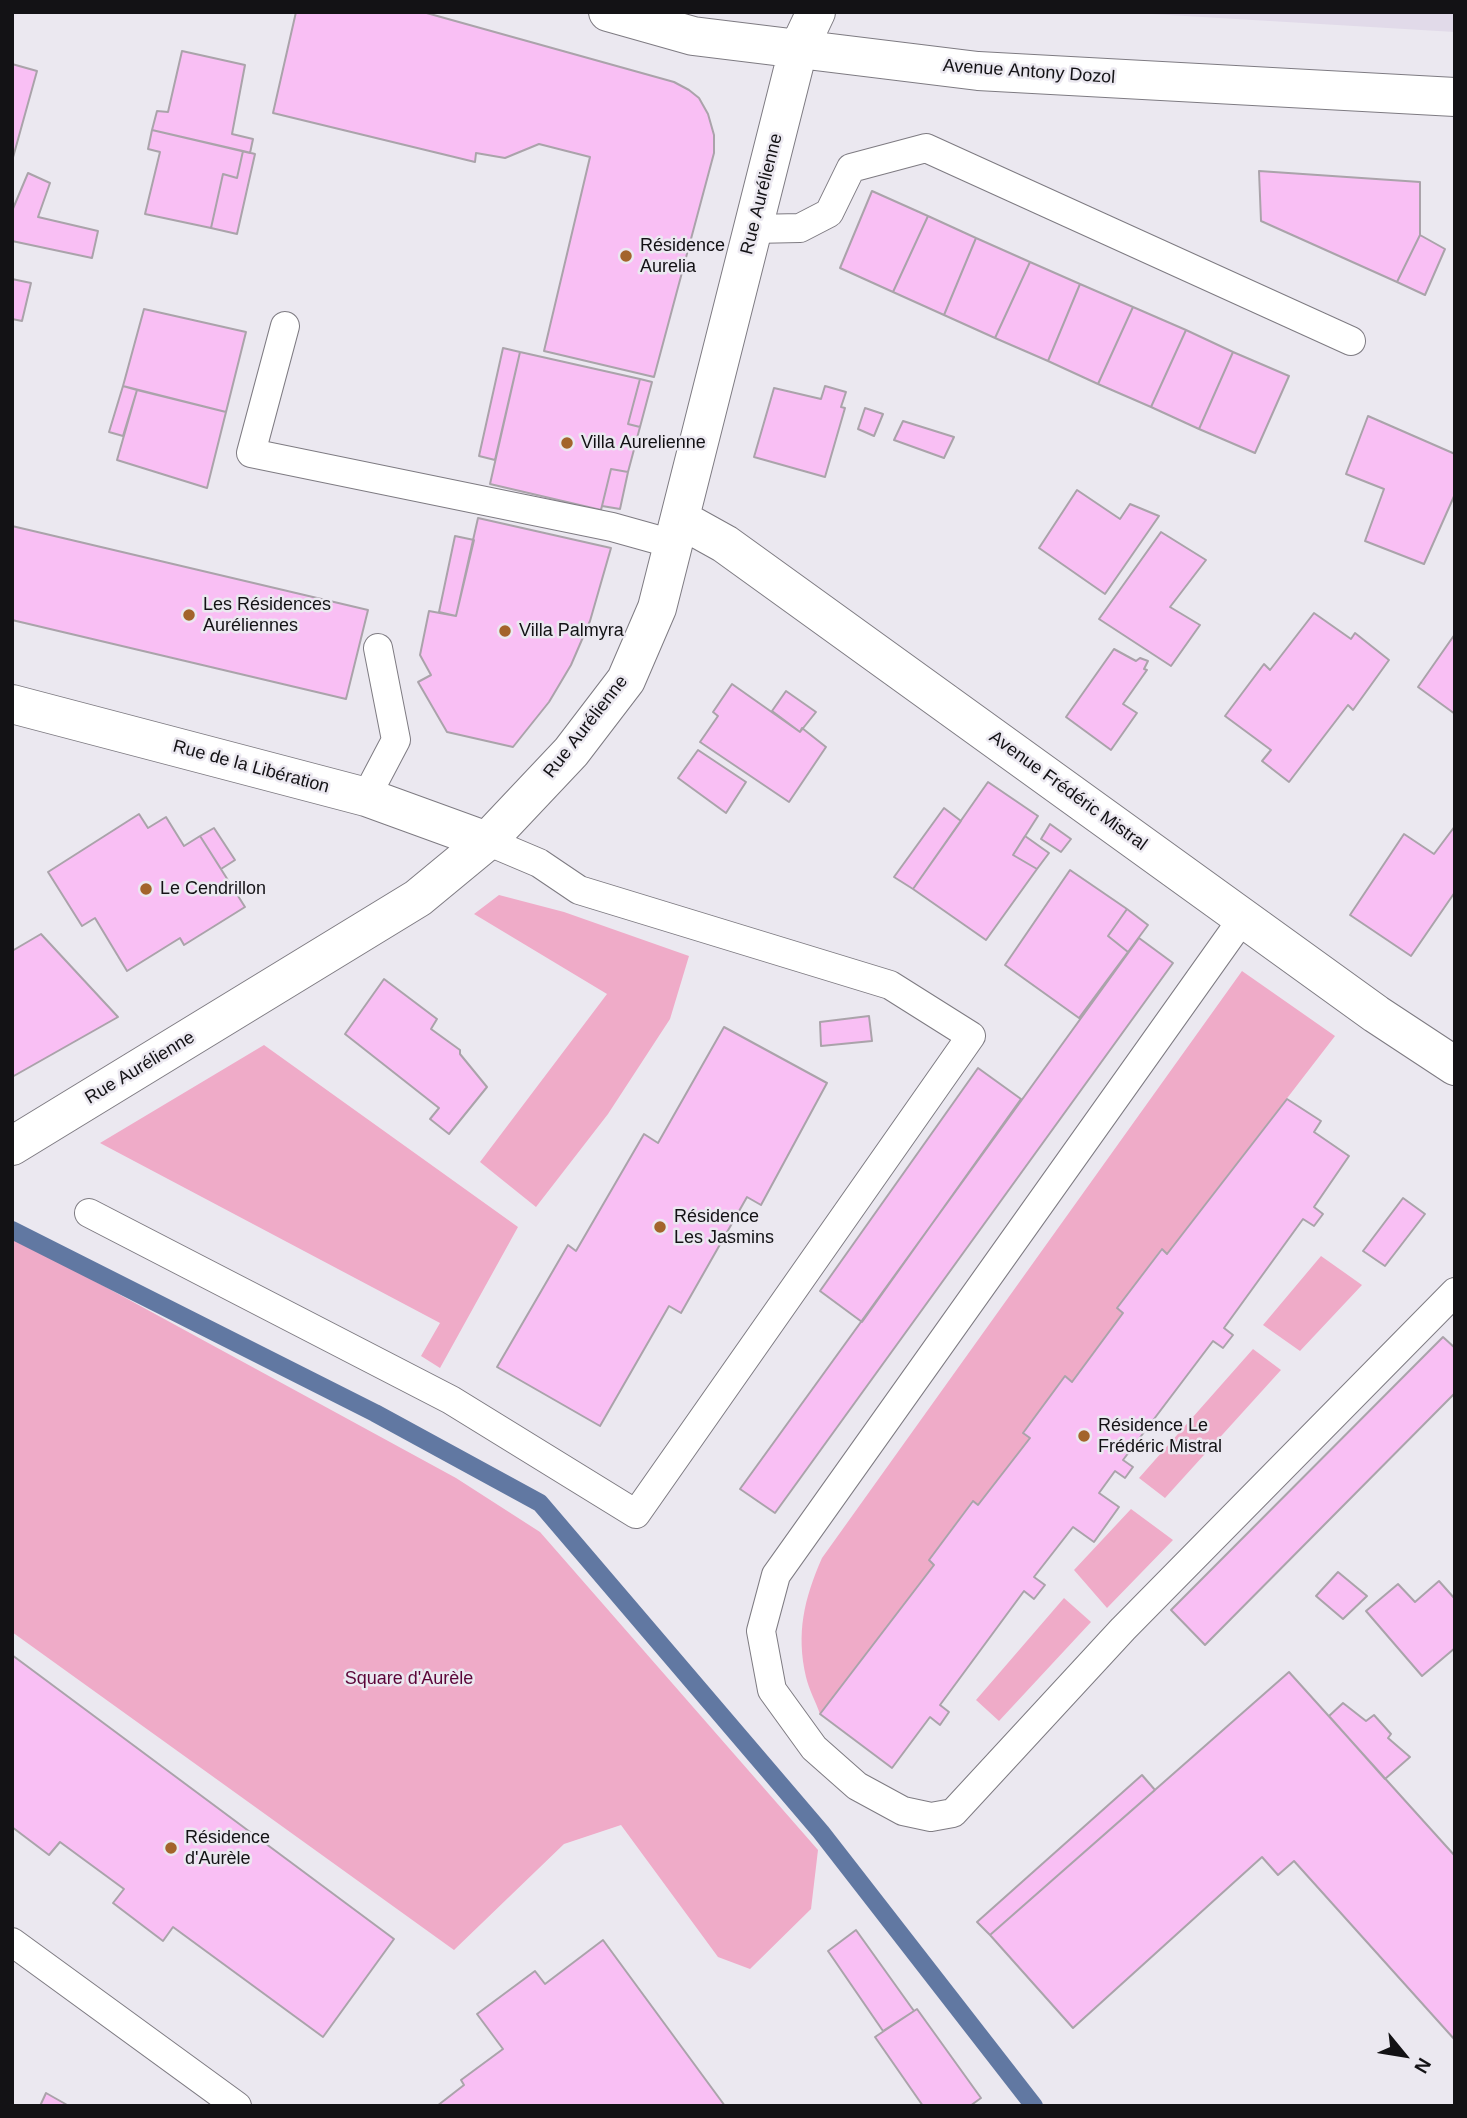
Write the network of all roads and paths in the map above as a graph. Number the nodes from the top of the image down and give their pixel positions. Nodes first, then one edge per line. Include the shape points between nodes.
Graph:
1 (608, 12) edge
2 (816, 12) edge
3 (798, 50) junction
4 (1455, 97) edge
5 (753, 229) junction
6 (285, 326) dead end
7 (1351, 341) dead end
8 (677, 532) junction
9 (378, 648) dead end
10 (12, 704) edge
11 (366, 797) junction
12 (487, 841) junction
13 (1243, 918) junction
14 (1455, 1066) edge
15 (12, 1146) edge
16 (89, 1213) dead end
17 (1455, 1292) edge
18 (12, 1942) edge
19 (237, 2106) edge

1 - 3 street, Avenue Antony Dozol via 693,36
2 - 3 street, Rue Aurélienne
3 - 4 street, Avenue Antony Dozol via 978,71
3 - 5 street, Rue Aurélienne
5 - 7 lane via 800,228 829,213 851,168 926,148
5 - 8 street, Rue Aurélienne
6 - 8 lane via 251,453 612,527
8 - 12 street, Rue Aurélienne via 657,608 626,680 571,752
8 - 13 street, Avenue Frédéric Mistral via 726,544
9 - 11 lane via 396,740
10 - 11 street, Rue de la Libération
11 - 12 street, Rue de la Libération
12 - 15 street, Rue Aurélienne via 418,898
12 - 16 lane via 539,863 579,890 890,985 971,1036 636,1514 451,1400
13 - 14 street, Avenue Frédéric Mistral
13 - 17 lane via 776,1576 761,1631 772,1690 814,1748 857,1786 903,1811 931,1817 953,1813 1123,1629
18 - 19 lane

